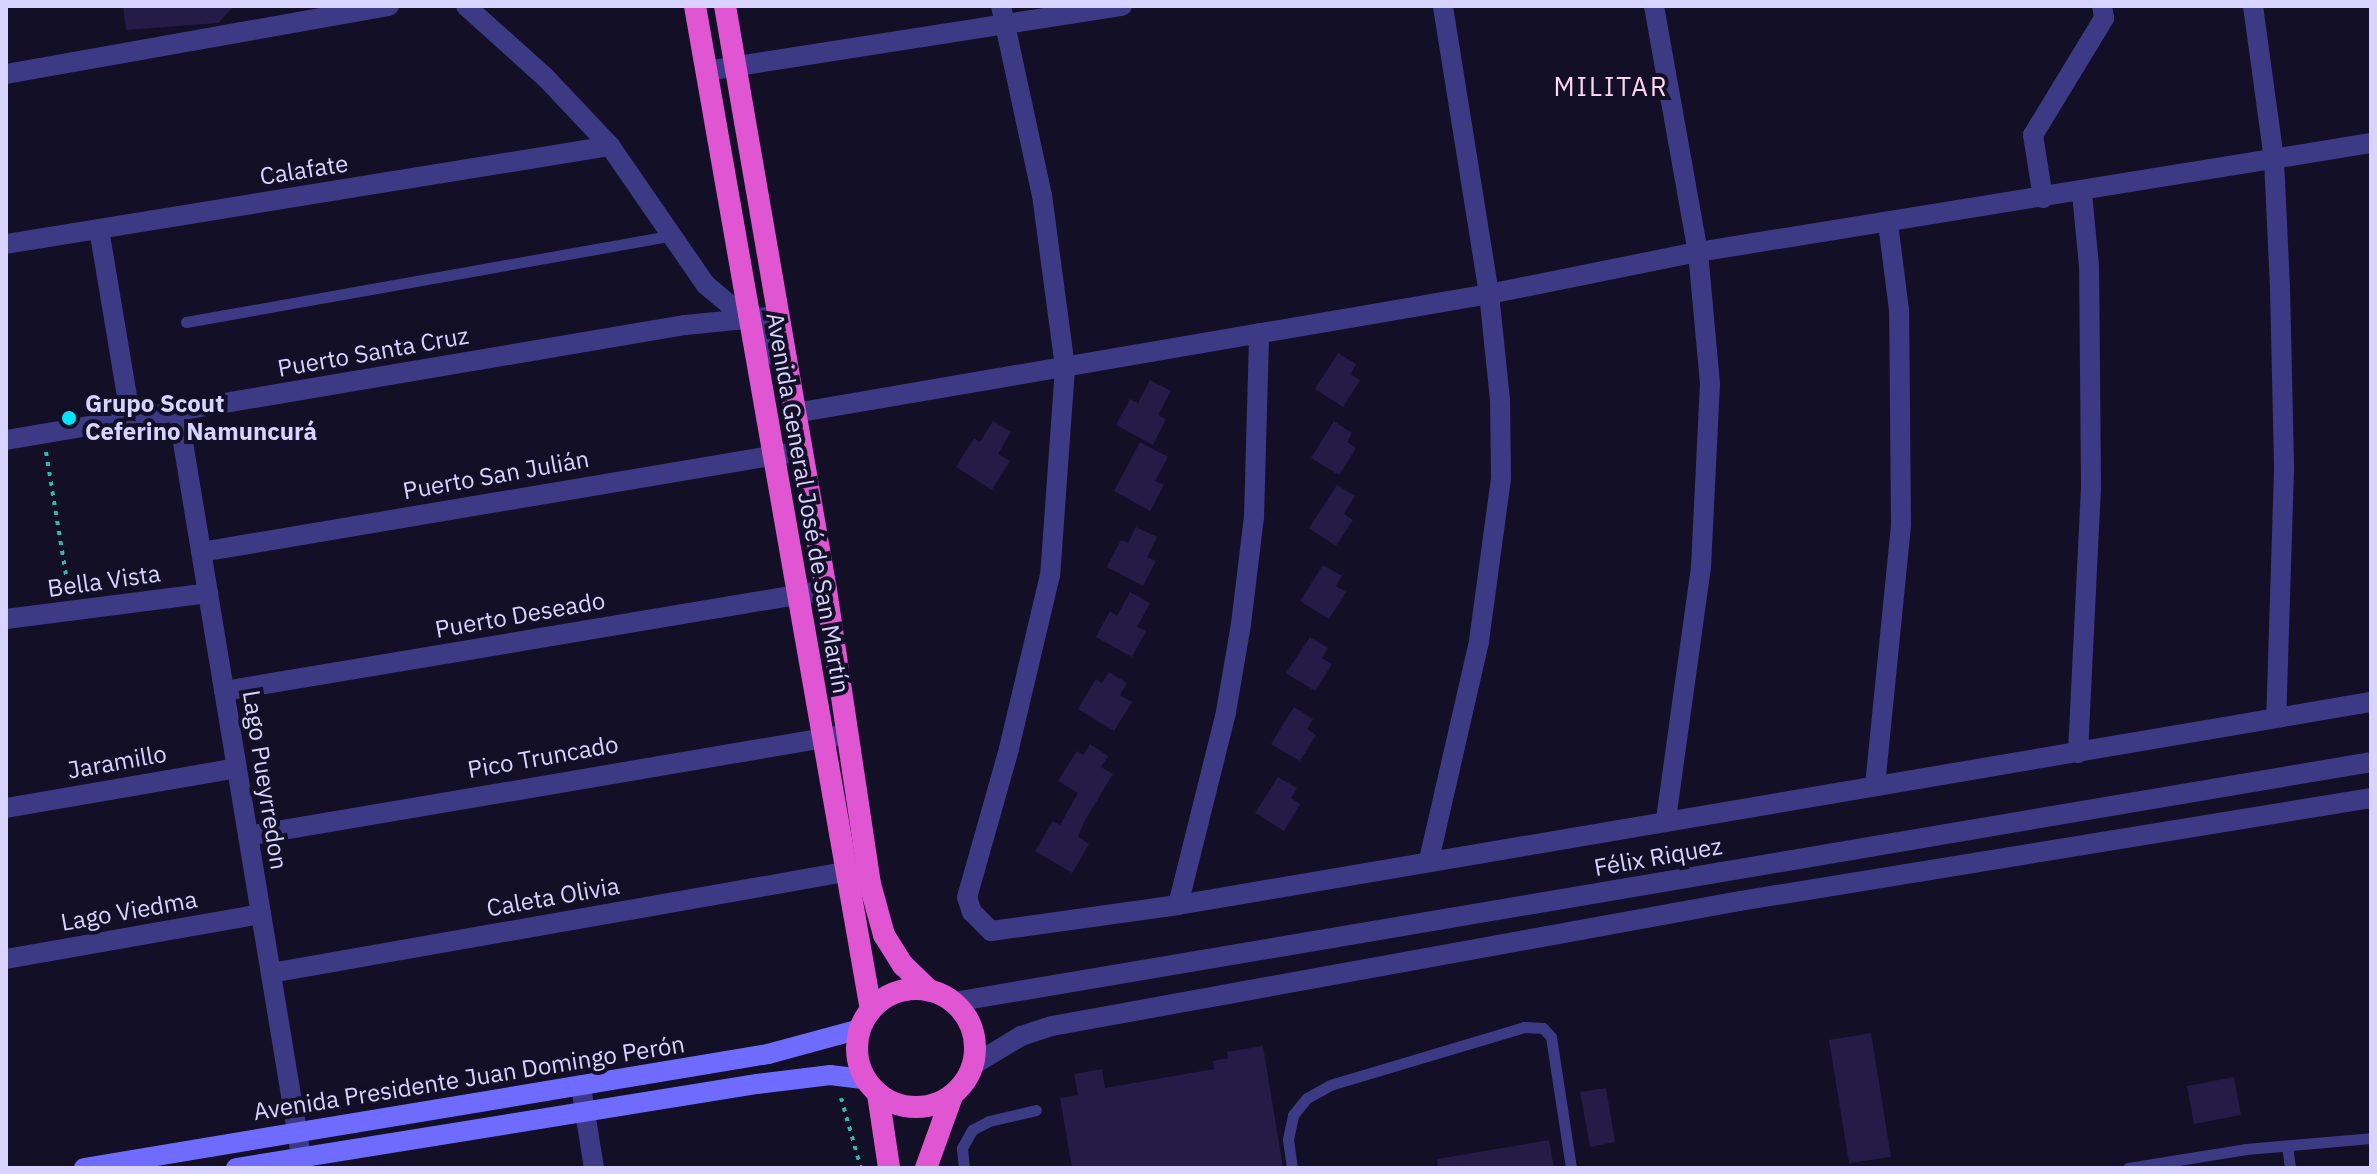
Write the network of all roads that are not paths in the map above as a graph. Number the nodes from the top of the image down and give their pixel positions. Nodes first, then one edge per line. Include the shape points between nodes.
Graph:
1 (389, 6) edge
2 (466, 6) edge
3 (695, 6) edge
4 (725, 6) edge
5 (1122, 6) edge
6 (1443, 6) edge
7 (1654, 6) edge
8 (2102, 6) edge
9 (2253, 6) edge
10 (1004, 15) edge
11 (735, 66) junction
12 (706, 71) junction
13 (6, 74) edge
14 (2371, 143) edge
15 (610, 146) junction
16 (2274, 160) junction
17 (2082, 193) junction
18 (2043, 198) junction
19 (1888, 223) junction
20 (99, 229) junction
21 (672, 235) junction
22 (6, 244) edge
23 (1698, 252) junction
24 (1489, 294) junction
25 (776, 316) junction
26 (749, 321) junction
27 (186, 322) dead end
28 (1259, 333) junction
29 (1065, 368) junction
30 (786, 369) junction
31 (178, 412) junction
32 (795, 413) junction
33 (131, 420) junction
34 (6, 440) edge
35 (801, 451) junction
36 (774, 454) junction
37 (201, 552) junction
38 (826, 590) junction
39 (208, 593) junction
40 (798, 594) junction
41 (6, 619) edge
42 (224, 691) junction
43 (2371, 702) edge
44 (2276, 718) junction
45 (822, 734) junction
46 (848, 734) junction
47 (2078, 753) junction
48 (2371, 762) edge
49 (237, 768) junction
50 (1875, 786) junction
51 (2371, 798) edge
52 (6, 808) edge
53 (1666, 820) junction
54 (248, 836) junction
55 (1429, 860) junction
56 (845, 872) junction
57 (1178, 905) junction
58 (261, 914) junction
59 (6, 959) edge
60 (271, 973) junction
61 (930, 991) junction
62 (954, 1002) junction
63 (865, 1019) junction
64 (973, 1065) junction
65 (581, 1087) junction
66 (872, 1087) junction
67 (952, 1096) junction
68 (1036, 1110) dead end
69 (585, 1112) junction
70 (297, 1133) junction
71 (2371, 1138) edge
72 (2287, 1146) junction
73 (302, 1163) edge
74 (84, 1168) edge
75 (236, 1168) edge
76 (594, 1168) edge
77 (889, 1168) edge
78 (926, 1168) edge
79 (964, 1168) edge
80 (1292, 1168) edge
81 (1571, 1168) edge
82 (2128, 1168) edge
83 (2290, 1168) edge

1 - 13 street
2 - 15 street via 546,78
3 - 12 highway, Avenida General José de San Martín
4 - 11 highway, Avenida General José de San Martín
5 - 10 street
6 - 24 street
7 - 23 street
8 - 18 street via 2104,18 2033,135
9 - 16 street
10 - 11 street
10 - 29 street via 1042,195
11 - 12 street
11 - 25 highway, Avenida General José de San Martín
12 - 26 highway, Avenida General José de San Martín
14 - 16 street
15 - 20 street, Calafate
15 - 21 street
16 - 17 street
16 - 44 street via 2284,470
17 - 18 street
17 - 47 street via 2089,266 2091,486
18 - 19 street
19 - 23 street
19 - 50 street via 1899,310 1901,524
20 - 22 street, Calafate
20 - 33 street
21 - 26 street via 718,298
21 - 27 lane
23 - 24 street
23 - 53 street via 1709,352 1711,459
24 - 28 street
24 - 55 street via 1500,400 1501,478 1479,641
25 - 26 street, Puerto Santa Cruz
25 - 30 highway, Avenida General José de San Martín
26 - 30 street
26 - 31 street, Puerto Santa Cruz via 685,325
26 - 36 highway, Avenida General José de San Martín
28 - 29 street
28 - 57 street via 1254,517 1241,624 1226,712
29 - 32 street
29 - 57 street via 1050,575 967,897 980,923 1002,933
30 - 32 highway, Avenida General José de San Martín
31 - 33 street, Puerto Santa Cruz
31 - 37 street, Lago Pueyrredon
32 - 35 highway, Avenida General José de San Martín
33 - 34 street, Puerto Santa Cruz
35 - 36 street, Puerto San Julián
35 - 38 highway, Avenida General José de San Martín
36 - 37 street, Puerto San Julián
36 - 40 highway, Avenida General José de San Martín
37 - 39 street, Lago Pueyrredon
38 - 40 street, Puerto Deseado
38 - 46 highway, Avenida General José de San Martín
39 - 41 street, Bella Vista
39 - 42 street, Lago Pueyrredon
40 - 42 street, Puerto Deseado
40 - 45 highway, Avenida General José de San Martín
42 - 49 street, Lago Pueyrredon
43 - 44 street
44 - 47 street
45 - 46 street, Pico Truncado
45 - 54 street, Pico Truncado
45 - 56 highway, Avenida General José de San Martín
46 - 61 highway, Avenida General José de San Martín via 879,920 903,965
47 - 50 street
48 - 62 street, Félix Riquez
49 - 52 street, Jaramillo
49 - 54 street, Lago Pueyrredon
50 - 53 street
51 - 64 street via 1740,901 1052,1026 1021,1036
53 - 55 street
54 - 58 street, Lago Pueyrredon
55 - 57 street
56 - 60 street, Caleta Olivia
56 - 63 highway, Avenida General José de San Martín
58 - 59 street, Lago Viedma
58 - 60 street, Lago Pueyrredon
60 - 70 street, Lago Pueyrredon
61 - 62 highway, Avenida General José de San Martín
61 - 63 highway via 898,992
62 - 64 highway via 972,1027
63 - 65 main road, Avenida Presidente Juan Domingo Perón via 780,1051
63 - 66 highway, Avenida General José de San Martín via 858,1063
64 - 67 highway
65 - 69 street
65 - 70 main road, Avenida Presidente Juan Domingo Perón
66 - 67 highway via 915,1108
66 - 69 main road via 830,1075
66 - 77 highway, Avenida General José de San Martín
67 - 78 highway
68 - 79 lane via 972,1130 962,1148
69 - 73 main road
69 - 76 street
70 - 73 street, Lago Pueyrredon
70 - 74 main road, Avenida Presidente Juan Domingo Perón
71 - 72 lane
72 - 82 lane
72 - 83 lane
73 - 75 main road
80 - 81 lane via 1288,1139 1293,1115 1307,1098 1330,1085 1524,1027 1543,1028 1551,1037

